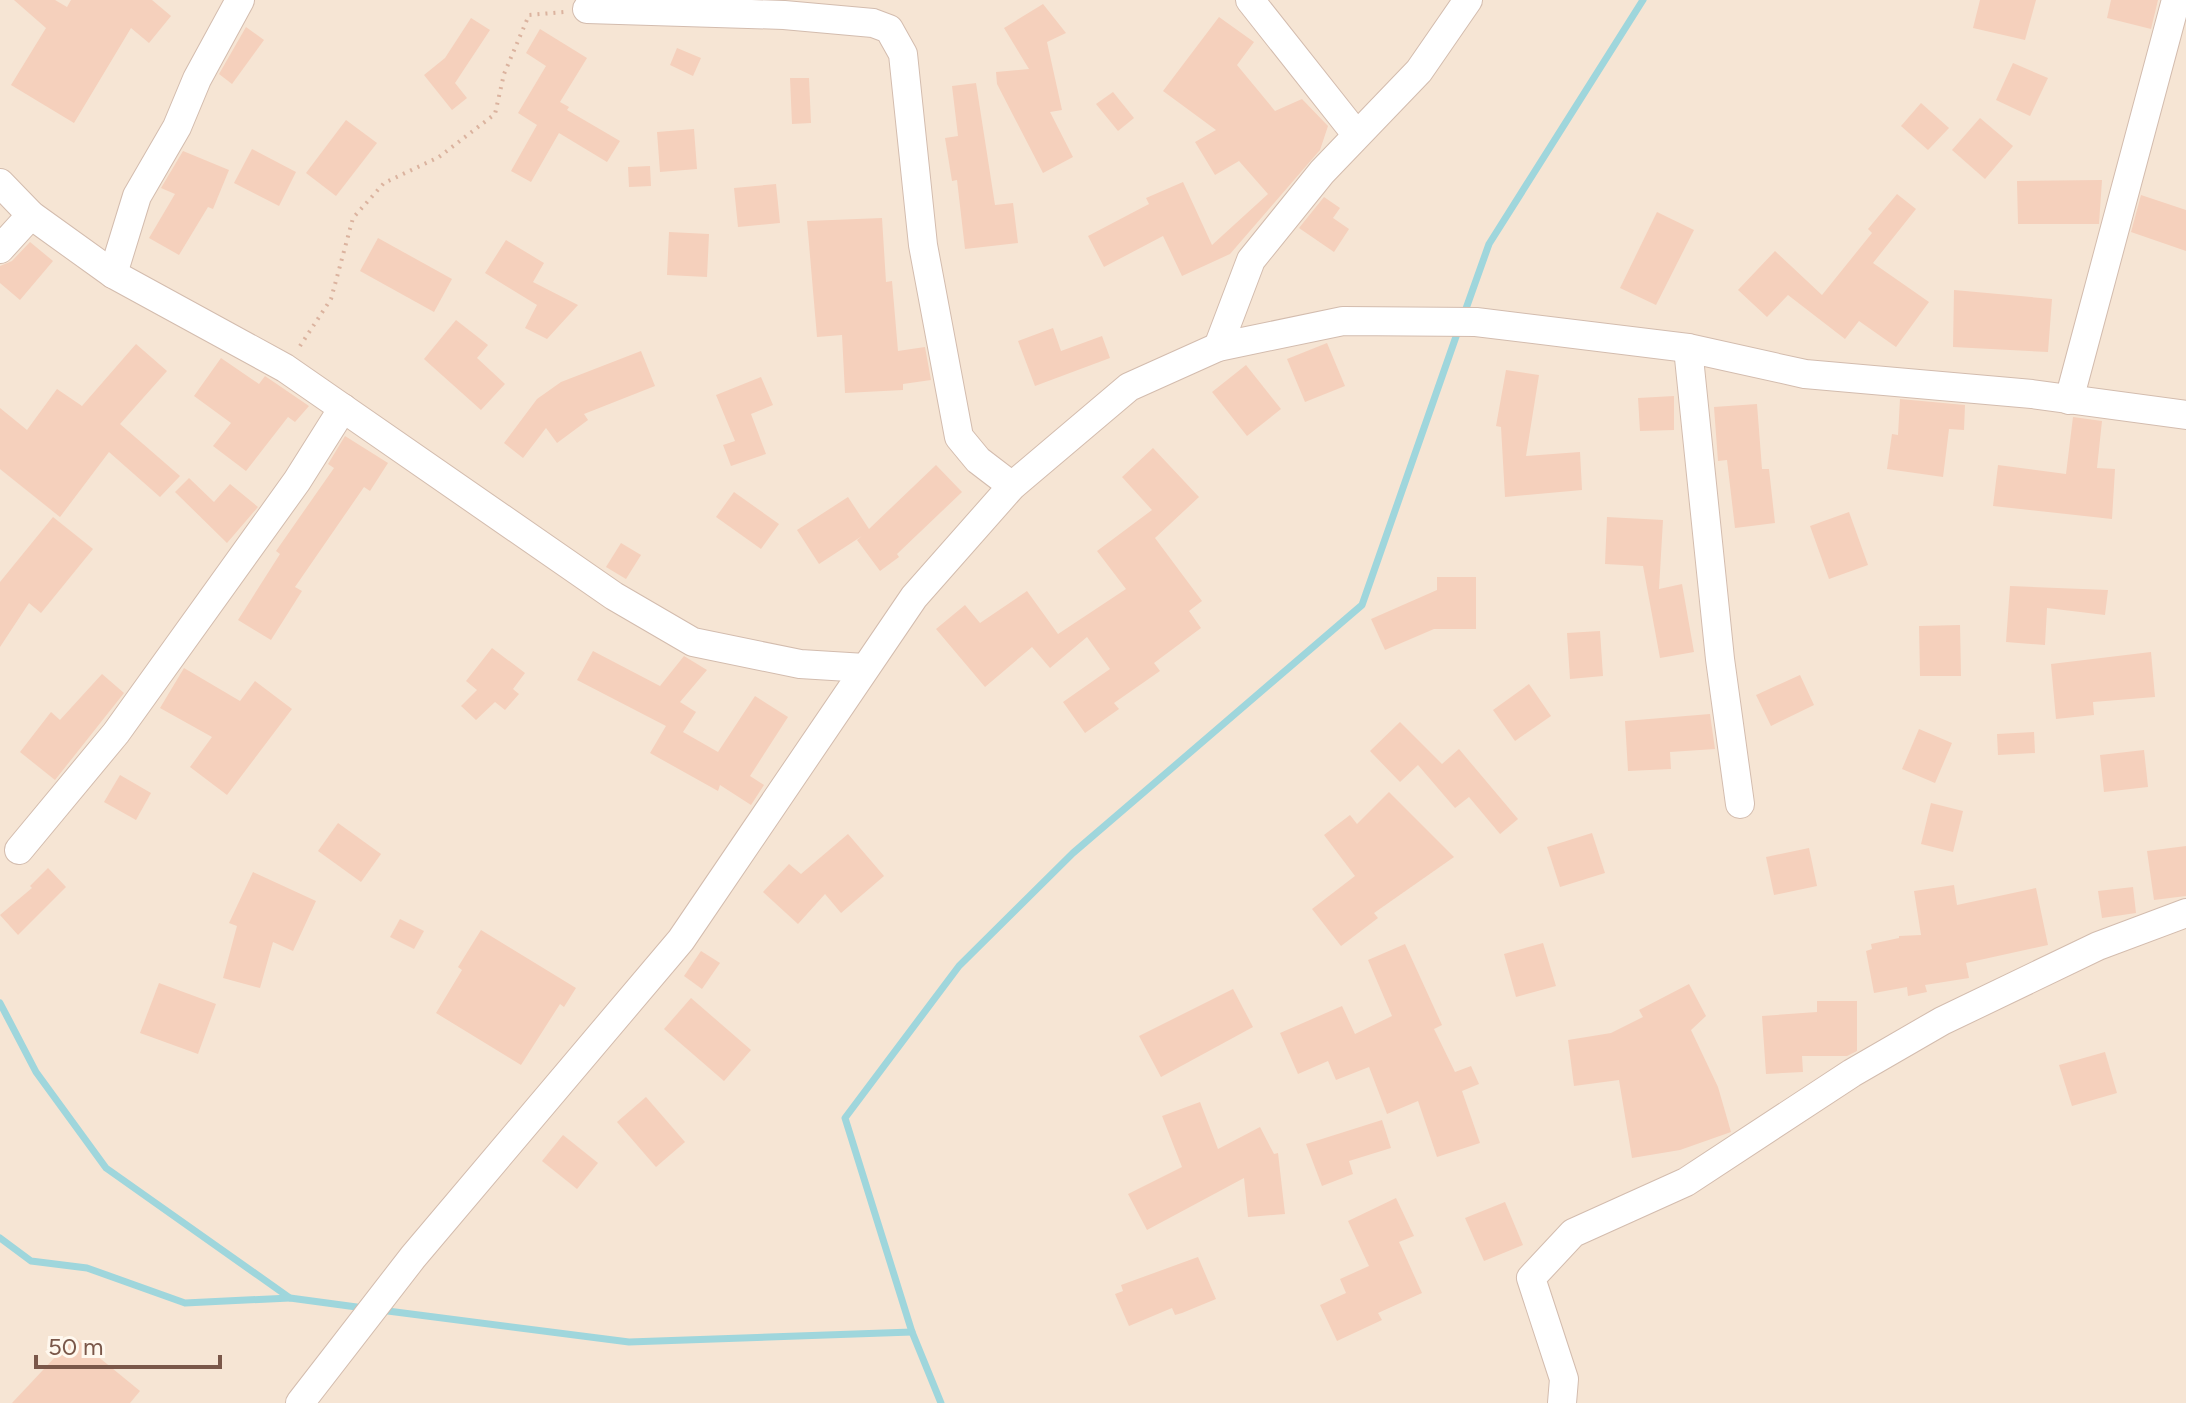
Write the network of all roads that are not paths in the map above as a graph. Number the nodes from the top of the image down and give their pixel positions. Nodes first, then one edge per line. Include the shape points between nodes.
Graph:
1 (240, 0) edge
2 (1250, 0) edge
3 (1468, 0) edge
4 (2176, 0) edge
5 (587, 9) road end
6 (1356, 134) junction
7 (0, 183) edge
8 (31, 215) junction
9 (0, 249) edge
10 (113, 274) junction
11 (1218, 347) junction
12 (1688, 348) junction
13 (2069, 400) junction
14 (343, 408) junction
15 (2186, 415) edge
16 (1012, 486) junction
17 (865, 668) junction
18 (1740, 804) dead end
19 (19, 850) dead end
20 (2186, 913) edge
21 (300, 1403) edge
22 (1562, 1403) edge

1 - 10 street via 137,196
2 - 6 street
3 - 6 street via 1419,71
4 - 13 street
5 - 16 street via 784,15 889,29 903,54 923,245 959,437
6 - 11 street via 1251,260
7 - 8 street
8 - 9 street
8 - 10 street
10 - 14 street via 285,368
11 - 12 street via 1343,321 1476,322
11 - 16 street via 1129,387
12 - 13 street via 1805,374
12 - 18 street
13 - 15 street
14 - 17 street via 614,596 693,642 800,664
14 - 19 street via 297,481 116,733
16 - 17 street via 914,597
17 - 21 street via 681,940 413,1257
20 - 22 street via 2098,946 1942,1021 1686,1182 1573,1233 1531,1278 1564,1379

